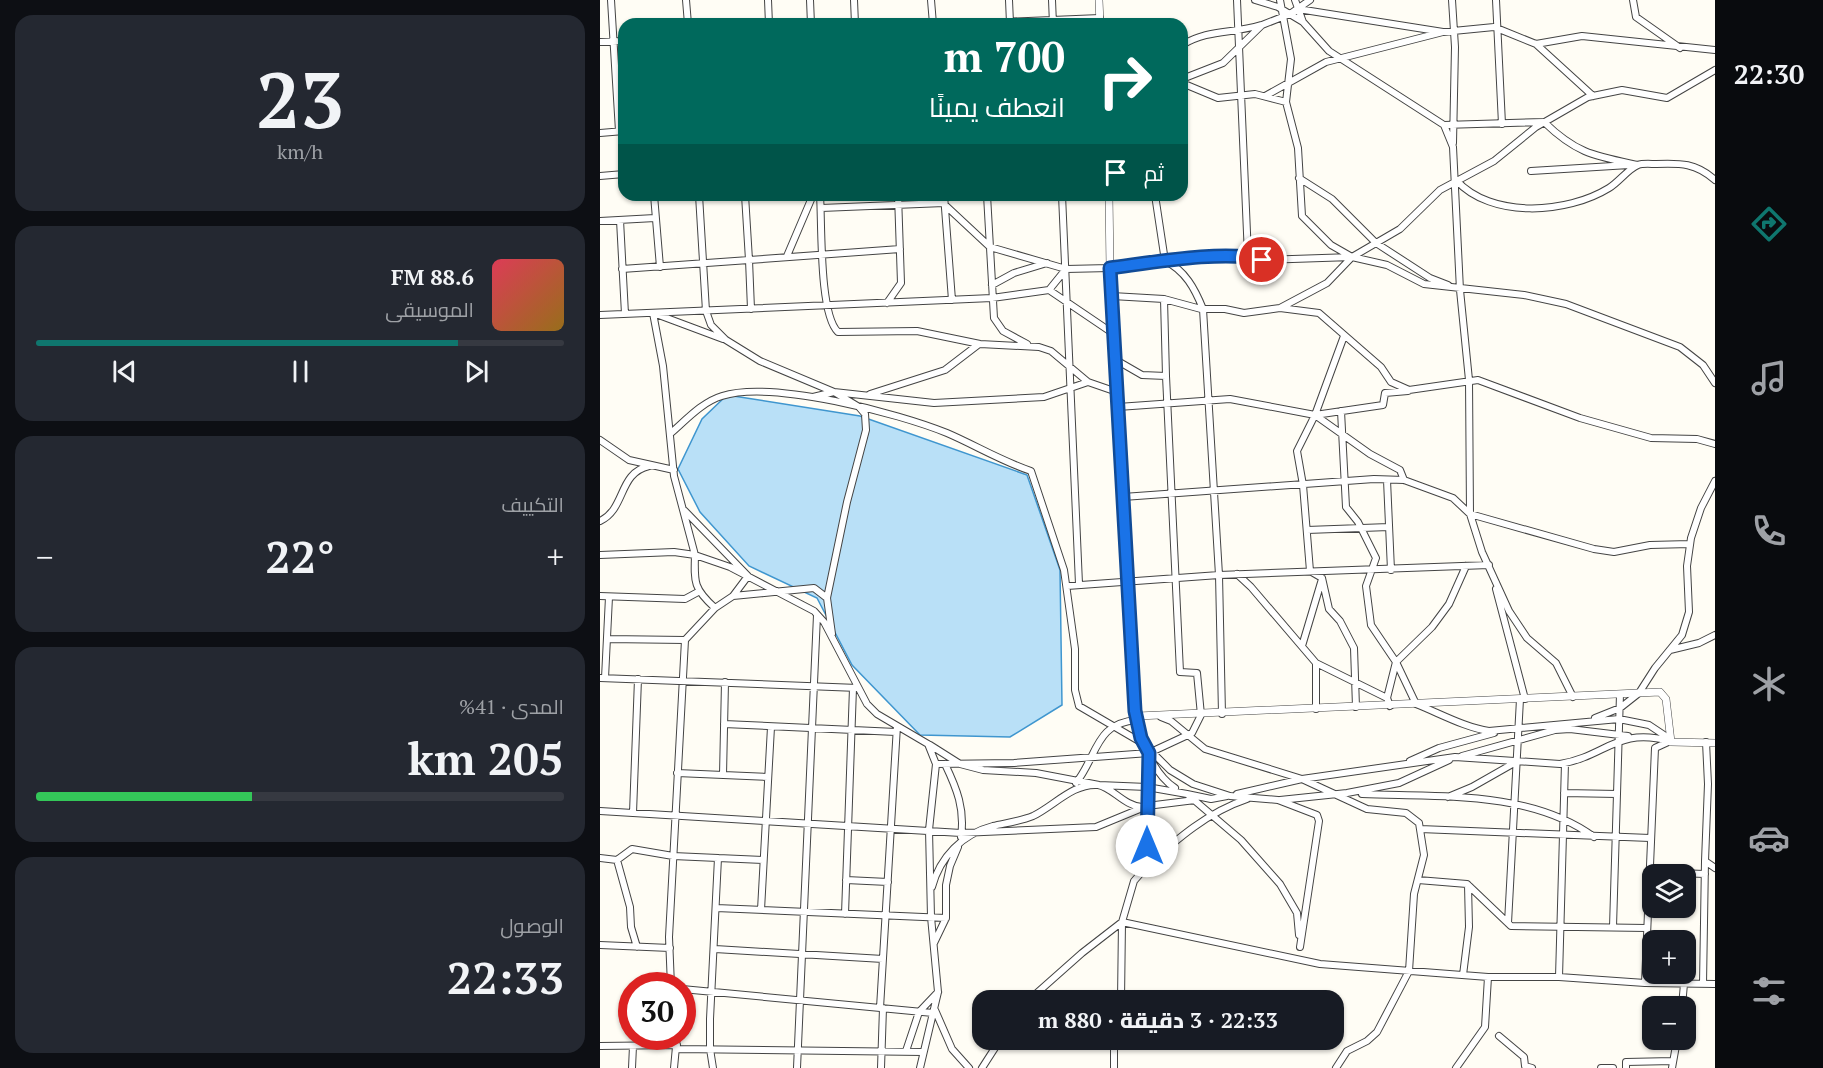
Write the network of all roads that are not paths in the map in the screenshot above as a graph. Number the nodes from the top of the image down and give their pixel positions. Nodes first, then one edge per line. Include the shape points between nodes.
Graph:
1 (611, 0) edge
2 (687, 0) edge
3 (768, 0) edge
4 (810, 0) edge
5 (854, 0) edge
6 (1009, 0) edge
7 (1052, 0) edge
8 (1099, 0) edge
9 (1237, 0) edge
10 (1254, 0) edge
11 (1280, 0) edge
12 (1295, 0) edge
13 (1310, 0) edge
14 (1452, 0) edge
15 (1496, 0) edge
16 (1633, 0) edge
17 (933, 1) edge
18 (1280, 8) junction
19 (1298, 9) junction
20 (1290, 14) junction
21 (688, 18) edge
22 (769, 18) edge
23 (811, 18) edge
24 (855, 18) edge
25 (933, 18) edge
26 (1010, 18) edge
27 (1053, 18) edge
28 (1100, 18) edge
29 (1282, 18) junction
30 (1303, 22) junction
31 (1262, 25) junction
32 (1498, 29) junction
33 (1454, 31) junction
34 (1239, 32) junction
35 (1443, 32) junction
36 (614, 41) junction
37 (618, 41) edge
38 (600, 42) edge
39 (1188, 42) edge
40 (1536, 44) junction
41 (1240, 47) junction
42 (1680, 49) junction
43 (1715, 50) edge
44 (1342, 59) junction
45 (618, 70) edge
46 (1715, 70) edge
47 (1188, 78) edge
48 (1188, 84) edge
49 (1290, 84) junction
50 (1242, 94) junction
51 (1265, 96) junction
52 (1593, 96) junction
53 (1286, 102) junction
54 (1544, 122) junction
55 (1502, 124) junction
56 (1444, 125) junction
57 (1454, 125) junction
58 (618, 131) edge
59 (600, 132) edge
60 (1453, 147) junction
61 (1638, 165) junction
62 (1531, 171) dead end
63 (618, 174) edge
64 (600, 176) edge
65 (1299, 178) junction
66 (1455, 180) junction
67 (1715, 180) edge
68 (654, 201) edge
69 (699, 201) edge
70 (745, 201) edge
71 (810, 201) edge
72 (820, 201) edge
73 (898, 201) edge
74 (987, 201) edge
75 (1062, 201) edge
76 (1109, 201) edge
77 (1156, 201) edge
78 (944, 204) junction
79 (898, 205) junction
80 (821, 208) junction
81 (655, 218) junction
82 (620, 220) junction
83 (600, 221) edge
84 (1376, 243) junction
85 (990, 247) junction
86 (900, 249) junction
87 (823, 253) junction
88 (787, 256) junction
89 (1248, 256) junction
90 (1352, 257) junction
91 (749, 260) junction
92 (1165, 261) junction
93 (1048, 262) junction
94 (703, 264) junction
95 (660, 267) junction
96 (1110, 268) junction
97 (622, 269) junction
98 (1066, 269) junction
99 (992, 285) junction
100 (1049, 290) junction
101 (1460, 290) junction
102 (1112, 296) junction
103 (992, 298) junction
104 (1164, 299) junction
105 (952, 300) junction
106 (1067, 302) junction
107 (887, 303) junction
108 (826, 305) junction
109 (1280, 308) junction
110 (751, 309) junction
111 (1203, 309) junction
112 (706, 311) junction
113 (653, 313) junction
114 (625, 314) junction
115 (600, 315) edge
116 (1114, 334) junction
117 (1344, 336) junction
118 (726, 340) junction
119 (980, 344) junction
120 (1027, 344) junction
121 (1116, 360) junction
122 (1070, 366) junction
123 (1166, 376) junction
124 (1469, 380) junction
125 (1088, 382) junction
126 (1715, 382) edge
127 (1071, 388) junction
128 (1409, 390) junction
129 (834, 392) junction
130 (1117, 392) junction
131 (864, 395) junction
132 (810, 398) junction
133 (1207, 401) junction
134 (1168, 404) junction
135 (859, 407) junction
136 (1118, 407) junction
137 (1341, 411) junction
138 (1315, 415) junction
139 (671, 433) junction
140 (1342, 435) junction
141 (600, 440) edge
142 (1715, 444) edge
143 (650, 466) junction
144 (674, 470) junction
145 (1387, 480) junction
146 (1404, 480) junction
147 (1715, 481) edge
148 (1345, 482) junction
149 (1303, 485) junction
150 (1215, 492) junction
151 (1172, 494) junction
152 (1123, 497) junction
153 (682, 508) junction
154 (1470, 514) junction
155 (600, 521) edge
156 (1389, 527) junction
157 (1361, 528) junction
158 (1307, 530) junction
159 (1690, 544) junction
160 (600, 555) edge
161 (695, 555) junction
162 (1489, 564) junction
163 (1466, 566) junction
164 (1392, 570) junction
165 (1310, 571) junction
166 (1371, 571) junction
167 (1237, 574) junction
168 (1219, 575) junction
169 (748, 576) junction
170 (1176, 578) junction
171 (1322, 578) junction
172 (1128, 582) junction
173 (1079, 584) junction
174 (1067, 586) junction
175 (777, 590) junction
176 (698, 592) junction
177 (600, 596) edge
178 (733, 596) junction
179 (609, 597) junction
180 (826, 598) junction
181 (715, 608) junction
182 (817, 615) junction
183 (1715, 635) edge
184 (607, 639) junction
185 (685, 640) junction
186 (833, 641) junction
187 (1302, 646) junction
188 (1669, 650) junction
189 (1395, 662) junction
190 (1316, 663) junction
191 (603, 678) edge
192 (638, 679) junction
193 (682, 681) junction
194 (725, 682) junction
195 (1355, 682) junction
196 (813, 686) junction
197 (856, 688) junction
198 (1639, 693) junction
199 (1620, 694) junction
200 (1573, 696) junction
201 (1387, 698) junction
202 (1522, 699) junction
203 (1416, 704) junction
204 (1390, 706) junction
205 (1356, 707) junction
206 (1620, 708) junction
207 (1316, 709) junction
208 (1222, 714) junction
209 (1201, 715) junction
210 (1161, 717) junction
211 (1137, 718) junction
212 (1619, 719) junction
213 (1592, 720) junction
214 (724, 724) junction
215 (1112, 726) junction
216 (771, 727) junction
217 (1515, 728) junction
218 (811, 729) junction
219 (896, 729) junction
220 (1570, 729) junction
221 (851, 732) junction
222 (1187, 735) junction
223 (1619, 738) junction
224 (1518, 740) junction
225 (1671, 740) junction
226 (1706, 742) junction
227 (1715, 743) edge
228 (928, 744) junction
229 (1144, 744) junction
230 (1150, 751) junction
231 (1092, 757) junction
232 (1455, 757) junction
233 (1517, 762) junction
234 (1565, 763) junction
235 (936, 764) junction
236 (945, 764) junction
237 (960, 764) junction
238 (1405, 764) junction
239 (677, 773) junction
240 (723, 775) junction
241 (768, 777) junction
242 (1302, 779) junction
243 (1078, 780) junction
244 (1099, 785) junction
245 (1147, 787) junction
246 (1178, 790) junction
247 (1564, 793) junction
248 (1066, 794) junction
249 (1187, 794) junction
250 (1343, 794) junction
251 (1617, 794) junction
252 (1230, 796) junction
253 (1251, 798) junction
254 (1446, 798) junction
255 (1195, 800) junction
256 (1278, 800) junction
257 (1514, 804) junction
258 (1147, 806) junction
259 (600, 811) edge
260 (633, 813) junction
261 (1213, 814) junction
262 (675, 816) junction
263 (765, 820) junction
264 (1563, 820) junction
265 (807, 823) junction
266 (847, 825) junction
267 (892, 827) junction
268 (1420, 829) junction
269 (929, 830) junction
270 (961, 833) junction
271 (972, 833) junction
272 (1513, 834) junction
273 (1563, 836) junction
274 (1594, 837) junction
275 (1616, 837) junction
276 (1650, 838) junction
277 (960, 842) junction
278 (673, 856) junction
279 (600, 858) edge
280 (718, 858) junction
281 (617, 860) junction
282 (763, 860) junction
283 (1705, 861) junction
284 (1649, 864) edge
285 (1147, 866) junction
286 (1715, 868) edge
287 (1696, 874) edge
288 (1705, 874) junction
289 (846, 880) junction
290 (1418, 880) junction
291 (888, 882) junction
292 (1468, 885) junction
293 (930, 897) junction
294 (716, 908) junction
295 (761, 910) junction
296 (803, 912) junction
297 (845, 914) junction
298 (886, 916) junction
299 (931, 917) junction
300 (946, 918) junction
301 (1647, 918) edge
302 (1122, 922) junction
303 (1508, 923) junction
304 (1560, 927) junction
305 (1613, 927) junction
306 (1647, 928) joint
307 (933, 944) junction
308 (600, 945) edge
309 (637, 947) junction
310 (1300, 947) junction
311 (670, 948) junction
312 (715, 949) junction
313 (801, 955) junction
314 (883, 959) junction
315 (1301, 960) junction
316 (1409, 971) junction
317 (671, 972) edge
318 (1463, 975) junction
319 (1488, 977) junction
320 (1558, 977) junction
321 (1642, 984) edge
322 (1684, 984) edge
323 (1696, 984) edge
324 (1703, 984) junction
325 (1715, 984) edge
326 (696, 990) edge
327 (1041, 990) edge
328 (1121, 990) edge
329 (713, 992) junction
330 (939, 992) junction
331 (1683, 996) edge
332 (799, 1000) junction
333 (882, 1008) junction
334 (934, 1011) junction
335 (919, 1012) junction
336 (1498, 1036) dead end
337 (600, 1046) edge
338 (618, 1046) edge
339 (696, 1048) edge
340 (710, 1049) junction
341 (633, 1050) edge
342 (677, 1050) edge
343 (797, 1050) junction
344 (994, 1050) edge
345 (1114, 1050) edge
346 (1675, 1050) edge
347 (881, 1051) junction
348 (906, 1051) junction
349 (923, 1052) junction
350 (1672, 1065) edge
351 (1527, 1067) edge
352 (632, 1068) edge
353 (674, 1068) edge
354 (713, 1068) edge
355 (797, 1068) edge
356 (881, 1068) edge
357 (920, 1068) edge
358 (969, 1068) edge
359 (983, 1068) edge
360 (1114, 1068) edge
361 (1336, 1068) edge
362 (1456, 1068) edge
363 (1601, 1068) edge
364 (1613, 1068) edge
365 (1626, 1068) edge

1 - 36 street
2 - 21 street
3 - 22 street
4 - 23 street
5 - 24 street
6 - 26 street
7 - 27 street
8 - 28 street
9 - 34 street
10 - 18 street
11 - 18 street
12 - 19 street
13 - 19 street
14 - 33 street
15 - 32 street
16 - 42 street via 1636,17
17 - 25 street
18 - 20 street
18 - 29 street
19 - 20 street
19 - 30 street
19 - 35 street
20 - 29 street
20 - 30 street
29 - 31 street
29 - 49 street via 1292,59
30 - 44 street via 1329,51
31 - 34 street
31 - 41 street
32 - 33 street
32 - 40 street
32 - 55 street
33 - 35 street
33 - 57 street
34 - 39 street via 1201,34
34 - 41 street
35 - 44 street
36 - 37 street
36 - 38 street
36 - 45 street
40 - 42 street via 1582,36
40 - 52 street
41 - 47 street via 1223,63
41 - 50 street
42 - 43 street
44 - 49 street via 1326,62
44 - 56 street
46 - 52 street via 1667,98 1622,90
48 - 50 street via 1218,98
49 - 51 street
49 - 53 street
50 - 51 street
50 - 89 street
51 - 53 street
52 - 54 street
53 - 65 street via 1298,147
54 - 55 street
54 - 61 street via 1563,141 1587,154
54 - 66 street via 1494,161
55 - 57 street
56 - 57 street
56 - 60 street
57 - 60 street
58 - 59 street
60 - 66 street
61 - 62 street
61 - 66 street via 1609,188 1551,206 1496,205 1467,193
61 - 67 street via 1684,163 1703,169
63 - 64 street
65 - 84 street via 1332,199
65 - 90 street via 1302,216 1331,245
66 - 84 street via 1400,229
66 - 101 street
68 - 81 street
69 - 94 street
70 - 91 street
71 - 88 street
72 - 80 street
73 - 79 street
74 - 85 street
75 - 98 street
76 - 96 street
77 - 92 street
78 - 79 street
78 - 85 street
78 - 105 street
79 - 80 street
79 - 86 street
80 - 87 street
81 - 82 street
81 - 95 street
82 - 83 street
82 - 97 street
84 - 90 street
84 - 101 street via 1430,278
85 - 93 street
85 - 99 street
86 - 87 street
86 - 107 street via 901,283
87 - 88 street
87 - 108 street
88 - 91 street
89 - 90 street via 1262,260
89 - 92 street
90 - 101 street via 1387,266 1424,284
90 - 109 street via 1326,283
91 - 94 street
91 - 110 street
92 - 96 street
92 - 111 street via 1177,266 1195,289
93 - 98 street
93 - 99 street
94 - 95 street
94 - 112 street
95 - 97 street
96 - 98 street
96 - 102 street
97 - 114 street
98 - 100 street
98 - 106 street
99 - 103 street
100 - 103 street
100 - 106 street
101 - 124 street
101 - 126 street via 1524,295 1566,304 1680,348 1698,360
102 - 104 street
102 - 116 street
103 - 105 street
103 - 120 street via 994,318 1003,331
104 - 111 street
104 - 123 street
105 - 107 street
106 - 116 street
106 - 122 street
107 - 108 street
108 - 110 street
108 - 119 street via 830,325 838,332 917,331
109 - 111 street via 1244,313
109 - 117 street via 1319,313
110 - 112 street
111 - 133 street
112 - 113 street
112 - 118 street via 711,325
113 - 114 street
113 - 118 street
113 - 139 street
114 - 115 street
116 - 121 street
117 - 128 street via 1381,367 1391,382
117 - 138 street
118 - 129 street via 760,361
119 - 120 street
119 - 131 street via 945,370
120 - 122 street via 1051,351
121 - 123 street via 1142,375
121 - 130 street
122 - 125 street
122 - 127 street
123 - 134 street
124 - 128 street
124 - 142 street via 1651,438 1697,439
124 - 154 street
125 - 127 street
125 - 130 street
127 - 131 street via 1044,397 934,403
127 - 173 street
128 - 137 street via 1385,393 1383,405
129 - 131 street
129 - 132 street
129 - 135 street
130 - 136 street
132 - 135 street
132 - 139 street via 744,392 722,396 706,403
133 - 134 street
133 - 138 street via 1255,402
133 - 150 street
134 - 136 street
134 - 151 street
135 - 174 street via 946,433 1031,471
135 - 180 street via 865,414 866,430
136 - 152 street
137 - 138 street
137 - 140 street
138 - 140 street
138 - 149 street via 1297,451
139 - 144 street
140 - 146 street via 1400,470
140 - 148 street
141 - 143 street via 629,460
143 - 144 street
143 - 155 street via 630,475 612,512
144 - 153 street
145 - 146 street
145 - 148 street
145 - 156 street
146 - 154 street via 1453,498
147 - 159 street via 1696,518
148 - 149 street
148 - 157 street via 1346,507
149 - 150 street
149 - 158 street
150 - 151 street
150 - 168 street
151 - 152 street
151 - 170 street
152 - 172 street
153 - 161 street
153 - 169 street
154 - 159 street via 1614,552 1650,545
154 - 162 street
156 - 157 street
156 - 164 street
157 - 158 street
157 - 166 street via 1376,558
158 - 165 street
159 - 188 street via 1688,618 1682,635
160 - 161 street
161 - 169 street
161 - 176 street
162 - 163 street
162 - 200 street via 1509,611 1527,638 1556,663
162 - 202 street
163 - 164 street
163 - 189 street via 1449,604 1432,627
164 - 166 street
165 - 166 street
165 - 167 street
165 - 171 street
166 - 189 street via 1366,586 1371,625
167 - 168 street
167 - 187 street
168 - 170 street
168 - 208 street
169 - 175 street
169 - 178 street
170 - 172 street
170 - 209 street via 1180,672 1197,673
171 - 187 street
171 - 195 street via 1329,609 1354,648
172 - 173 street
172 - 211 street
173 - 174 street
174 - 215 street via 1079,706
175 - 178 street
175 - 180 street via 814,588
175 - 182 street
176 - 179 street via 685,598
176 - 181 street
177 - 179 street
178 - 181 street
179 - 184 street
180 - 186 street
181 - 185 street
182 - 186 street
182 - 196 street
183 - 188 street
184 - 185 street
184 - 191 street
185 - 193 street
186 - 197 street
187 - 190 street
188 - 198 street
189 - 201 street
189 - 203 street
190 - 195 street
190 - 207 street
191 - 192 street
192 - 193 street
192 - 260 street
193 - 194 street
193 - 239 street
194 - 196 street
194 - 214 street
195 - 201 street
195 - 205 street
196 - 197 street
196 - 218 street
197 - 219 street via 867,704
197 - 221 street
198 - 199 street
198 - 206 street
198 - 225 street via 1664,694
199 - 200 street
199 - 206 street
200 - 202 street
201 - 204 street
202 - 203 street
202 - 217 street
203 - 204 street
203 - 217 street via 1475,729
204 - 205 street
205 - 207 street
206 - 212 street
206 - 213 street
207 - 208 street
208 - 209 street
209 - 210 street
209 - 222 street
210 - 211 street
210 - 222 street
211 - 215 street
211 - 229 street
212 - 213 street
212 - 223 street
212 - 225 street via 1649,725
213 - 217 street
213 - 220 street
214 - 216 street
214 - 240 street
215 - 229 street
215 - 231 street via 1099,740
216 - 218 street
216 - 241 street
217 - 224 street
217 - 238 street via 1439,748
218 - 221 street
218 - 265 street
219 - 221 street
219 - 228 street
219 - 267 street
220 - 223 street
220 - 224 street
221 - 266 street
222 - 230 street
222 - 242 street via 1205,749
223 - 225 street
223 - 234 street
223 - 251 street
224 - 232 street
224 - 233 street
225 - 226 street
225 - 276 street via 1655,748
226 - 227 street
226 - 283 street
228 - 235 street
228 - 237 street
229 - 230 street
230 - 231 street
230 - 245 street
230 - 246 street via 1161,774
230 - 252 street via 1177,776
231 - 237 street
231 - 243 street
232 - 233 street
232 - 238 street
232 - 250 street via 1399,783
233 - 234 street
233 - 254 street
233 - 257 street
234 - 247 street
235 - 236 street
235 - 269 street
236 - 237 street
236 - 270 street via 957,788 964,817
237 - 243 street
238 - 242 street
239 - 240 street
239 - 262 street
240 - 241 street
241 - 263 street
242 - 250 street
242 - 252 street
243 - 244 street
243 - 248 street
244 - 245 street
244 - 248 street via 1076,788
244 - 258 street via 1132,805
245 - 246 street
245 - 258 street
246 - 249 street
247 - 251 street
247 - 264 street
248 - 271 street via 1030,817
249 - 252 street via 1211,799
249 - 255 street
250 - 254 street
250 - 256 street
250 - 268 street via 1367,809 1406,813 1419,823
251 - 275 street
252 - 253 street
253 - 256 street
253 - 261 street
254 - 257 street
255 - 258 street
255 - 261 street
256 - 310 street via 1317,815 1319,821
257 - 264 street
257 - 272 street
258 - 271 street via 1096,827
258 - 285 street
259 - 260 street
260 - 262 street
261 - 285 street via 1184,832
261 - 310 street via 1280,884 1297,913
262 - 263 street
262 - 278 street
263 - 265 street
263 - 282 street
264 - 273 street
264 - 274 street
265 - 266 street
265 - 296 street
266 - 267 street
266 - 289 street
267 - 269 street
267 - 291 street
268 - 272 street
268 - 290 street via 1424,855
269 - 270 street
269 - 293 street
270 - 271 street
270 - 277 street
271 - 277 street
272 - 273 street
272 - 303 street
273 - 274 street
273 - 304 street
274 - 275 street
275 - 276 street
275 - 305 street
276 - 284 street
277 - 293 street via 937,870
277 - 300 street via 946,885
278 - 280 street
278 - 281 street via 632,849
278 - 311 street
279 - 281 street
280 - 282 street
280 - 294 street
281 - 309 street
282 - 295 street
283 - 286 street
283 - 288 street
285 - 302 street via 1134,881
287 - 288 street
288 - 324 street
289 - 291 street
289 - 297 street
290 - 292 street
290 - 316 street
291 - 298 street
292 - 303 street
292 - 318 street via 1469,927
293 - 299 street
294 - 295 street
294 - 312 street
295 - 296 street
296 - 297 street
296 - 313 street
297 - 298 street
298 - 299 street
298 - 314 street
299 - 300 street
299 - 307 street
300 - 307 street
301 - 306 street
302 - 315 street
302 - 327 street
302 - 328 street
303 - 304 street
304 - 305 street
304 - 320 street
305 - 306 street
307 - 330 street
308 - 309 street
309 - 311 street
310 - 315 street
311 - 317 street
312 - 313 street
312 - 329 street
313 - 314 street
313 - 332 street
314 - 333 street
315 - 316 street
316 - 318 street
316 - 361 street via 1377,1032 1347,1051
318 - 319 street
319 - 320 street
319 - 362 street via 1485,1027
320 - 321 street
322 - 331 street
323 - 324 street
324 - 325 street
326 - 329 street
329 - 332 street
329 - 340 street
330 - 334 street
330 - 335 street
332 - 333 street
332 - 343 street
333 - 335 street
333 - 347 street
334 - 335 street
334 - 349 street
334 - 358 street via 952,1049
335 - 348 street
336 - 351 street via 1524,1057
337 - 338 street
339 - 340 street
340 - 343 street
340 - 354 street
341 - 352 street
342 - 353 street
343 - 347 street
343 - 355 street
344 - 359 street
345 - 360 street
346 - 350 street
347 - 348 street
347 - 356 street
348 - 349 street
349 - 357 street
350 - 365 street via 1626,1062
363 - 364 street

